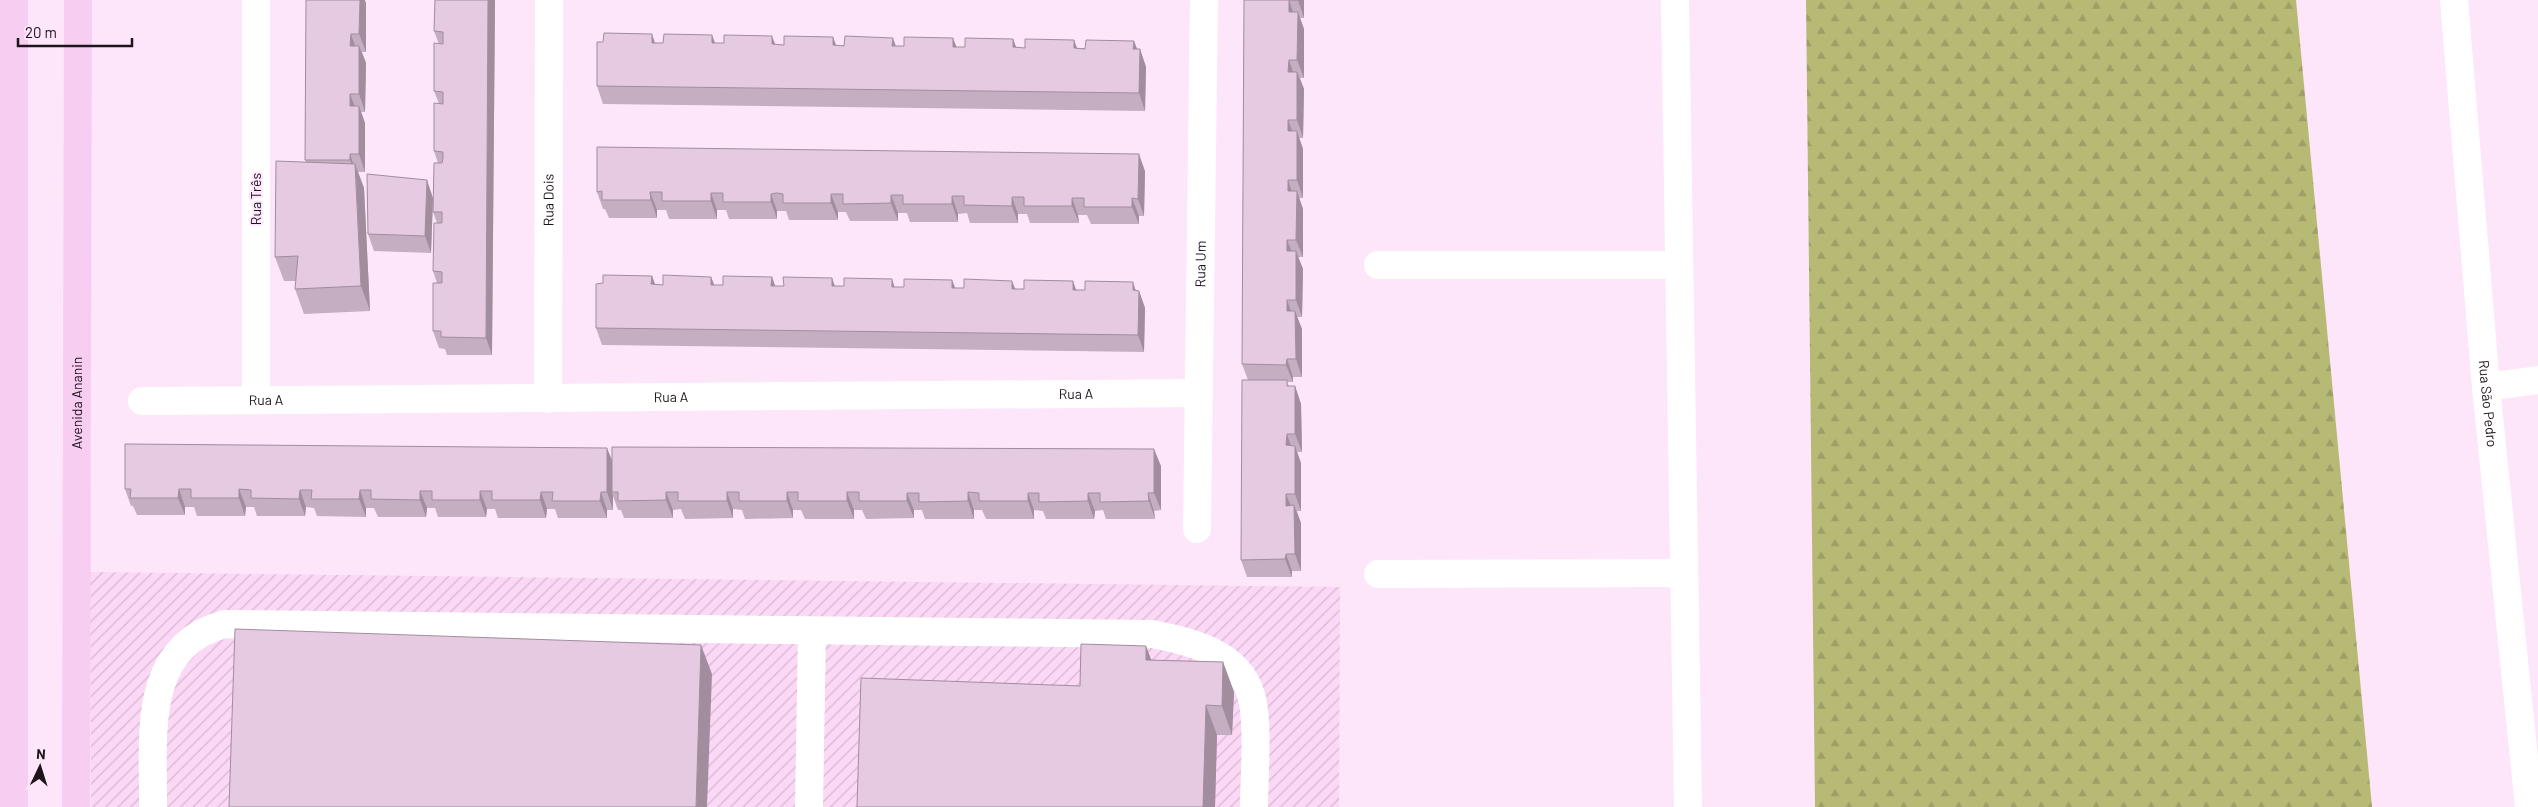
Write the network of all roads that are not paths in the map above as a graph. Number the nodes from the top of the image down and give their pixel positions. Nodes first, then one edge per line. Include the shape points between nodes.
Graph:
1 (14, 0) edge
2 (78, 0) edge
3 (256, 0) edge
4 (549, 0) edge
5 (1204, 0) edge
6 (1674, 0) edge
7 (2454, 0) edge
8 (1378, 265) dead end
9 (1679, 265) junction
10 (2538, 380) edge
11 (2486, 387) junction
12 (1199, 393) junction
13 (256, 399) junction
14 (548, 400) junction
15 (142, 401) dead end
16 (1197, 529) dead end
17 (1378, 574) dead end
18 (1684, 574) junction
19 (812, 631) junction
20 (14, 807) edge
21 (76, 807) edge
22 (153, 807) edge
23 (810, 807) edge
24 (1254, 807) edge
25 (1688, 807) edge
26 (2529, 807) edge

1 - 20 main road
2 - 21 main road, Avenida Ananin
3 - 13 street, Rua Três
4 - 14 street, Rua Dois
5 - 12 street, Rua Um
6 - 9 street
7 - 11 street, Rua São Pedro
8 - 9 street
9 - 18 street
10 - 11 street
11 - 26 street, Rua São Pedro
12 - 14 street, Rua A
12 - 16 street, Rua Um
13 - 14 street, Rua A
13 - 15 street, Rua A
17 - 18 street
18 - 25 street
19 - 22 street via 226,624 207,629 191,639 177,655 156,696
19 - 23 street
19 - 24 street via 1152,634 1183,639 1229,662 1251,694 1254,711

